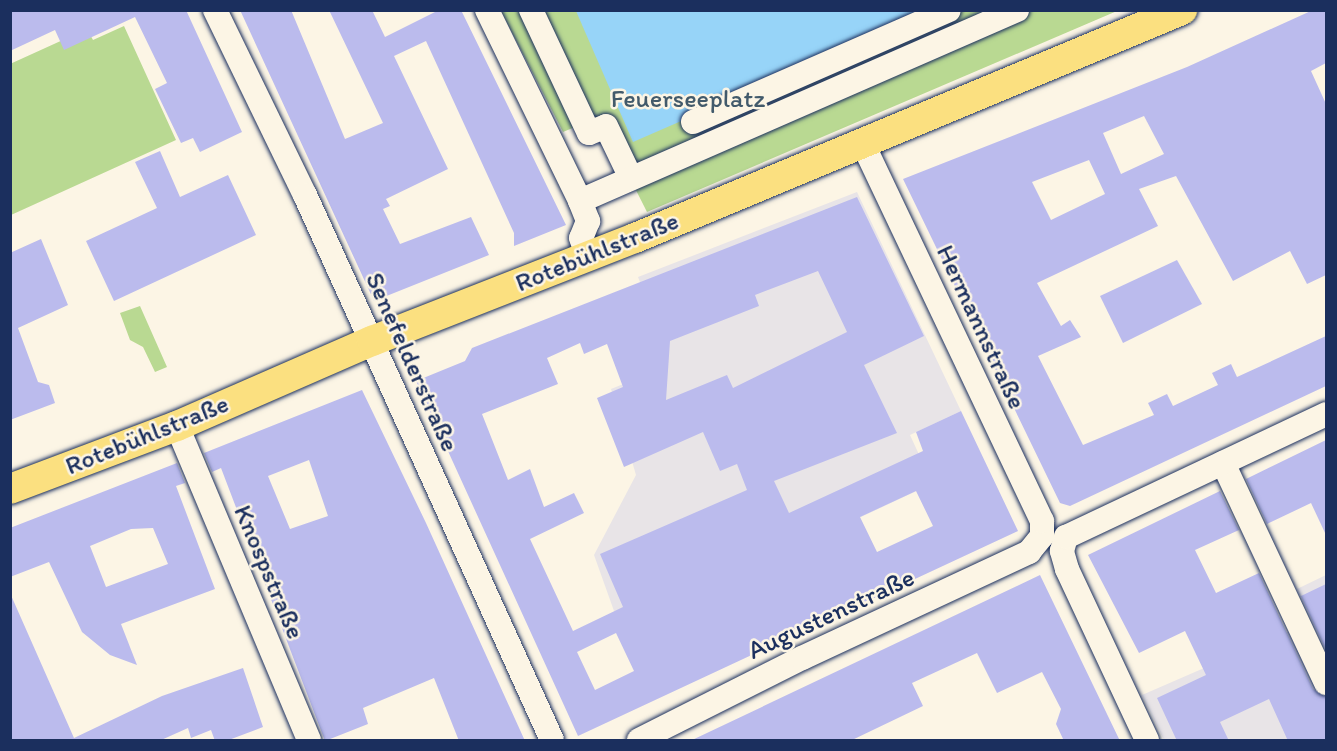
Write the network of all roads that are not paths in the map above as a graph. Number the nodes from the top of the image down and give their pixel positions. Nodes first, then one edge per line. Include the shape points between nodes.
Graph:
1 (215, 10) edge
2 (487, 10) edge
3 (531, 10) edge
4 (949, 10) edge
5 (1017, 10) edge
6 (1166, 14) edge
7 (693, 122) dead end
8 (863, 144) junction
9 (630, 176) junction
10 (580, 201) junction
11 (588, 257) junction
12 (372, 341) junction
13 (1326, 414) edge
14 (177, 426) junction
15 (1223, 463) junction
16 (10, 489) edge
17 (1052, 539) junction
18 (1326, 683) edge
19 (309, 741) edge
20 (552, 741) edge
21 (639, 741) edge
22 (1147, 741) edge

1 - 12 street, Senefelderstraße
2 - 10 street
3 - 9 street via 589,133 606,126
4 - 7 street
5 - 9 street
6 - 8 main road, Rotebühlstraße
8 - 11 main road, Rotebühlstraße
8 - 17 street, Hermannstraße
9 - 10 street
10 - 11 street via 588,221 581,238
11 - 12 main road, Rotebühlstraße
12 - 14 main road, Rotebühlstraße
12 - 20 street, Senefelderstraße
13 - 15 street, Augustenstraße
14 - 16 main road, Rotebühlstraße
14 - 19 street, Knospstraße
15 - 17 street, Augustenstraße
15 - 18 street
17 - 21 street, Augustenstraße
17 - 22 street, Hermannstraße

